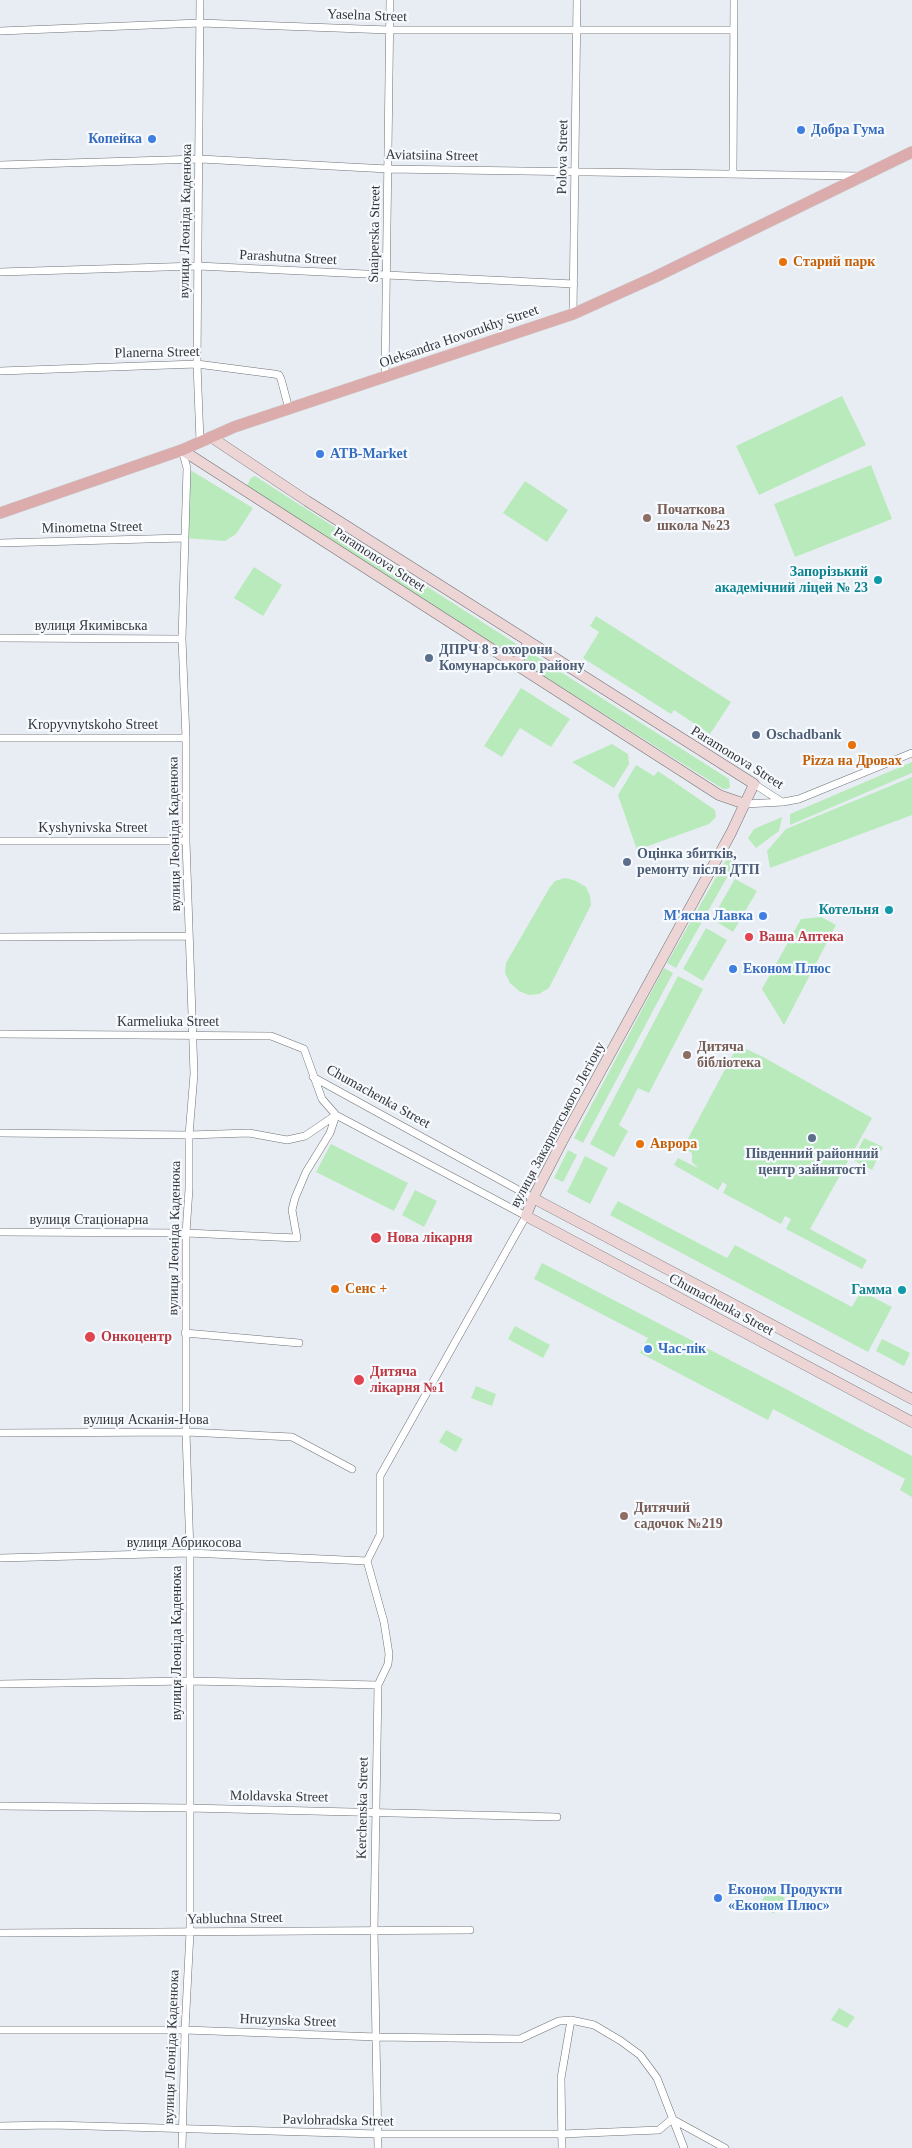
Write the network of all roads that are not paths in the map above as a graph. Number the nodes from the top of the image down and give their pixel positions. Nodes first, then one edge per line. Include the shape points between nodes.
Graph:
1 (200, 0) edge
2 (390, 0) edge
3 (577, 0) edge
4 (734, 0) edge
5 (200, 23) junction
6 (389, 30) junction
7 (577, 30) junction
8 (734, 30) junction
9 (0, 31) edge
10 (912, 152) edge
11 (200, 159) junction
12 (0, 165) edge
13 (388, 169) junction
14 (575, 170) junction
15 (733, 173) junction
16 (864, 176) junction
17 (198, 266) junction
18 (0, 272) edge
19 (387, 277) junction
20 (574, 284) junction
21 (573, 314) junction
22 (198, 364) junction
23 (0, 371) edge
24 (385, 377) junction
25 (289, 409) junction
26 (205, 439) junction
27 (182, 450) junction
28 (0, 513) edge
29 (184, 538) junction
30 (0, 543) edge
31 (0, 638) edge
32 (182, 639) junction
33 (529, 642) junction
34 (516, 664) junction
35 (0, 738) edge
36 (186, 738) junction
37 (912, 752) edge
38 (754, 784) junction
39 (782, 802) junction
40 (745, 804) junction
41 (0, 841) edge
42 (186, 841) junction
43 (189, 936) junction
44 (0, 937) edge
45 (0, 1034) edge
46 (194, 1034) junction
47 (313, 1077) junction
48 (336, 1115) junction
49 (0, 1134) edge
50 (189, 1135) junction
51 (533, 1198) junction
52 (526, 1216) junction
53 (0, 1232) edge
54 (186, 1233) junction
55 (185, 1333) junction
56 (299, 1343) dead end
57 (912, 1398) edge
58 (912, 1422) edge
59 (186, 1432) junction
60 (0, 1433) edge
61 (352, 1469) dead end
62 (190, 1554) junction
63 (0, 1558) edge
64 (368, 1561) junction
65 (190, 1681) junction
66 (0, 1684) edge
67 (378, 1685) junction
68 (0, 1806) edge
69 (189, 1808) junction
70 (376, 1812) junction
71 (557, 1817) dead end
72 (374, 1930) junction
73 (470, 1930) dead end
74 (190, 1932) junction
75 (0, 1933) edge
76 (571, 2020) junction
77 (0, 2030) edge
78 (185, 2030) junction
79 (377, 2037) junction
80 (672, 2119) junction
81 (0, 2126) edge
82 (182, 2130) junction
83 (378, 2134) junction
84 (562, 2134) junction
85 (182, 2148) edge
86 (378, 2148) edge
87 (562, 2148) edge
88 (684, 2148) edge
89 (725, 2148) edge

1 - 5 street, вулиця Леоніда Каденюка
2 - 6 street, Snaiperska Street
3 - 7 street, Polova Street
4 - 8 street
5 - 6 street, Yaselna Street
5 - 9 street, Yaselna Street
5 - 11 street, вулиця Леоніда Каденюка
6 - 7 street, Yaselna Street
6 - 13 street, Snaiperska Street
7 - 8 street, Yaselna Street
7 - 14 street, Polova Street
8 - 15 street
10 - 16 main road, Oleksandra Hovorukhy Street
11 - 12 street, Aviatsiina Street
11 - 13 street, Aviatsiina Street
11 - 17 street, вулиця Леоніда Каденюка
13 - 14 street, Aviatsiina Street
13 - 19 street, Snaiperska Street
14 - 15 street, Aviatsiina Street
14 - 20 street, Polova Street
15 - 16 street, Aviatsiina Street
16 - 21 main road, Oleksandra Hovorukhy Street
17 - 18 street, Parashutna Street
17 - 19 street, Parashutna Street
17 - 22 street, вулиця Леоніда Каденюка
19 - 20 street, Parashutna Street
19 - 24 street, Snaiperska Street
20 - 21 street, Polova Street
21 - 24 main road, Oleksandra Hovorukhy Street
22 - 23 street, Planerna Street
22 - 25 street, Planerna Street via 278,375
22 - 26 street, вулиця Леоніда Каденюка
24 - 25 main road, Oleksandra Hovorukhy Street
25 - 26 main road, Oleksandra Hovorukhy Street
26 - 27 main road, Oleksandra Hovorukhy Street
26 - 33 street, Paramonova Street
27 - 28 main road, Oleksandra Hovorukhy Street
27 - 29 street, вулиця Леоніда Каденюка via 187,468
27 - 34 street, Paramonova Street
29 - 30 street, Minometna Street
29 - 32 street, вулиця Леоніда Каденюка
31 - 32 street, вулиця Якимівська
32 - 36 street, вулиця Леоніда Каденюка
33 - 34 street
33 - 38 street, Paramonova Street
34 - 40 street, Paramonova Street via 719,795
35 - 36 street, Kropyvnytskoho Street
36 - 42 street, вулиця Леоніда Каденюка
37 - 39 street via 799,799
38 - 39 street, Paramonova Street
38 - 40 street, вулиця Закарпатського Легіону
39 - 40 street, Paramonova Street
40 - 51 street, вулиця Закарпатського Легіону
41 - 42 street, Kyshynivska Street
42 - 43 street, вулиця Леоніда Каденюка
43 - 44 street
43 - 46 street, вулиця Леоніда Каденюка
45 - 46 street, Karmeliuka Street
46 - 47 street, Karmeliuka Street via 271,1036 304,1049
46 - 50 street, вулиця Леоніда Каденюка via 194,1101
47 - 48 street, Chumachenka Street via 322,1099
47 - 51 street, Chumachenka Street
48 - 50 street via 305,1136 287,1140 249,1133
48 - 52 street, Chumachenka Street
48 - 54 street, вулиця Стаціонарна via 330,1133 306,1172 295,1198 292,1210 297,1238
49 - 50 street
50 - 54 street, вулиця Леоніда Каденюка
51 - 52 street, вулиця Закарпатського Легіону
51 - 57 street, Chumachenka Street
52 - 58 street, Chumachenka Street
52 - 64 street, вулиця Закарпатського Легіону via 380,1476 380,1536
53 - 54 street, вулиця Стаціонарна
54 - 55 street, вулиця Леоніда Каденюка
55 - 56 street
55 - 59 street, вулиця Леоніда Каденюка
59 - 60 street, вулиця Асканія-Нова
59 - 61 street, вулиця Асканія-Нова via 292,1437
59 - 62 street, вулиця Леоніда Каденюка
62 - 63 street, вулиця Абрикосова
62 - 64 street, вулиця Абрикосова
62 - 65 street, вулиця Леоніда Каденюка
64 - 67 street, Kerchenska Street via 390,1654
65 - 66 street
65 - 67 street
65 - 69 street, вулиця Леоніда Каденюка
67 - 70 street, Kerchenska Street
68 - 69 street, Moldavska Street
69 - 70 street, Moldavska Street
69 - 74 street, вулиця Леоніда Каденюка
70 - 71 street, Moldavska Street
70 - 72 street, Kerchenska Street
72 - 73 street, Yabluchna Street
72 - 74 street, Yabluchna Street
72 - 79 street, Kerchenska Street
74 - 75 street, Yabluchna Street
74 - 78 street, вулиця Леоніда Каденюка
76 - 79 street, Hruzynska Street via 558,2021 520,2039
76 - 80 street via 594,2025 640,2055 657,2078
76 - 84 street via 561,2078
77 - 78 street, Hruzynska Street
78 - 79 street, Hruzynska Street
78 - 82 street, вулиця Леоніда Каденюка
79 - 83 street, Kerchenska Street
80 - 84 street, Pavlohradska Street via 659,2130
80 - 88 street
80 - 89 street
81 - 82 street, Pavlohradska Street
82 - 83 street, Pavlohradska Street
82 - 85 street, вулиця Леоніда Каденюка
83 - 84 street, Pavlohradska Street
83 - 86 street, Kerchenska Street
84 - 87 street

